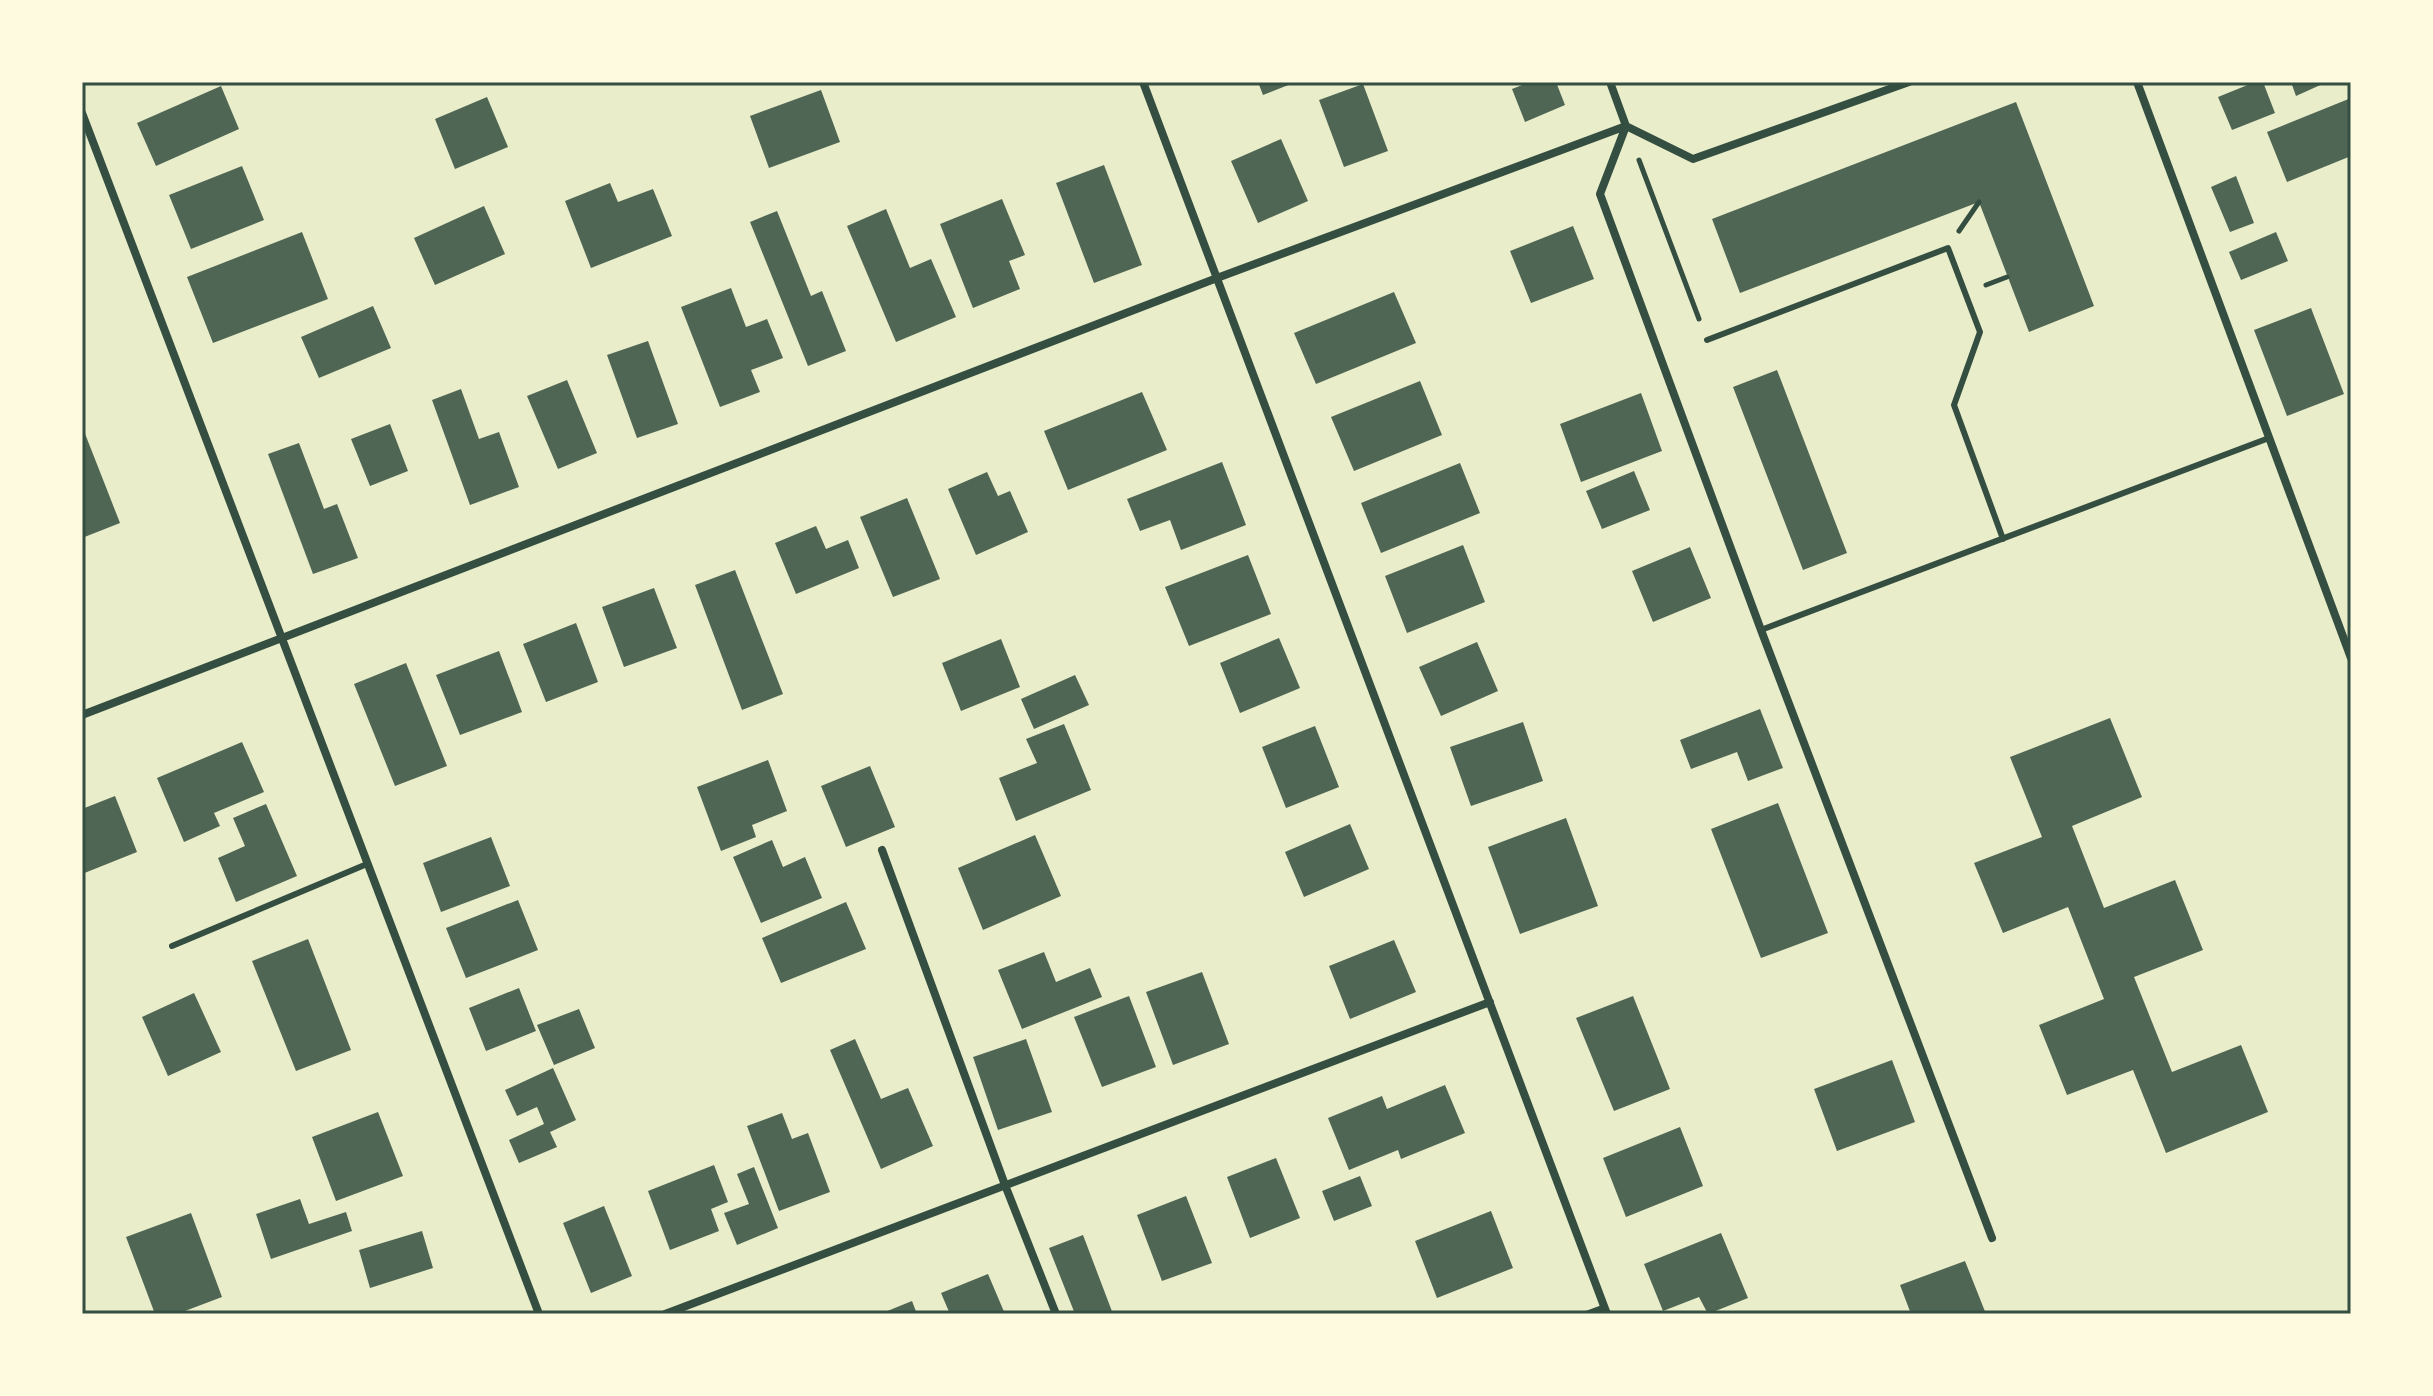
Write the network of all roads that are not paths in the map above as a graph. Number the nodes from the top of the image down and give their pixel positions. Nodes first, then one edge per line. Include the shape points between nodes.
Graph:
1 (1143, 82) edge
2 (1610, 82) edge
3 (1909, 82) edge
4 (2137, 82) edge
5 (82, 113) edge
6 (1626, 126) junction
7 (1217, 278) junction
8 (1707, 340) road end
9 (2269, 438) junction
10 (2003, 539) junction
11 (1761, 630) junction
12 (281, 638) junction
13 (2351, 658) edge
14 (82, 715) edge
15 (882, 850) dead end
16 (367, 864) junction
17 (172, 946) dead end
18 (1490, 1002) junction
19 (1005, 1185) junction
20 (1992, 1238) dead end
21 (1606, 1310) edge
22 (539, 1314) edge
23 (665, 1314) edge
24 (1056, 1314) edge
25 (1586, 1314) edge

1 - 7 street
2 - 6 street
3 - 6 street via 1693,159
4 - 9 street
5 - 12 street
6 - 7 street
6 - 11 street via 1600,194
7 - 12 street
7 - 18 street
8 - 10 lane via 1948,248 1980,332 1954,405
9 - 10 lane
9 - 13 street
10 - 11 lane
11 - 20 street
12 - 14 street
12 - 16 street
15 - 19 street
16 - 17 lane
16 - 22 street
18 - 19 street
18 - 21 street
19 - 23 street
19 - 24 street
21 - 25 lane

